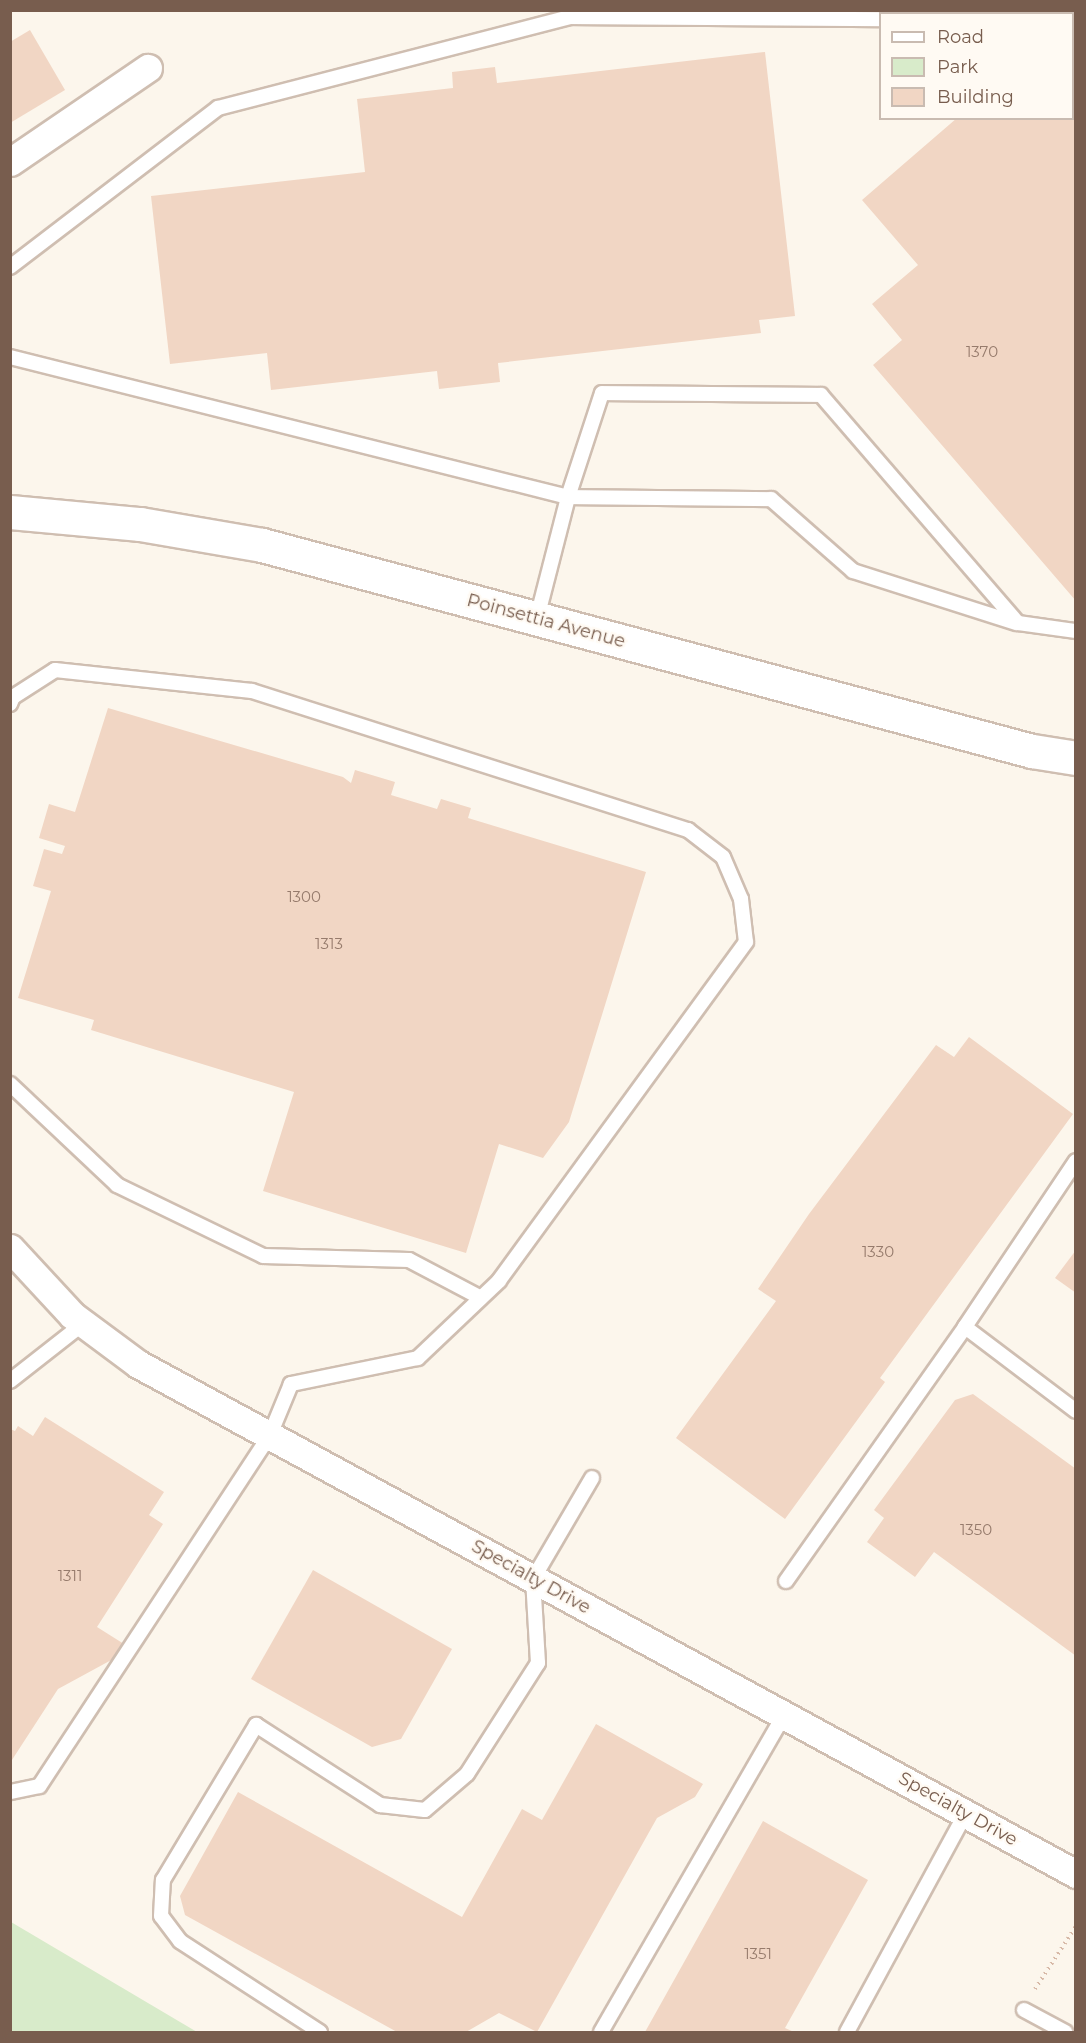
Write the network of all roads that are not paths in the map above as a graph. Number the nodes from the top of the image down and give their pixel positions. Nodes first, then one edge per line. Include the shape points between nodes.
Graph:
1 (879, 19) edge
2 (148, 68) dead end
3 (10, 162) edge
4 (10, 267) edge
5 (10, 357) edge
6 (568, 496) junction
7 (10, 512) edge
8 (537, 618) junction
9 (1018, 623) junction
10 (1076, 631) edge
11 (10, 704) edge
12 (1076, 758) edge
13 (10, 1084) edge
14 (1076, 1161) edge
15 (10, 1248) edge
16 (481, 1298) junction
17 (84, 1323) junction
18 (965, 1327) junction
19 (10, 1380) edge
20 (1076, 1411) edge
21 (270, 1435) junction
22 (592, 1478) dead end
23 (533, 1579) junction
24 (786, 1581) dead end
25 (784, 1715) junction
26 (10, 1792) edge
27 (966, 1814) junction
28 (1076, 1874) edge
29 (1024, 2010) road end
30 (320, 2032) edge
31 (601, 2032) edge
32 (848, 2032) edge
33 (1065, 2032) edge

1 - 4 lane via 571,17 218,108
2 - 3 street
5 - 6 lane
6 - 8 lane
6 - 9 lane via 771,499 853,571
6 - 9 lane via 602,393 821,395
7 - 8 main road, Poinsettia Avenue via 140,524 262,545
8 - 12 main road, Poinsettia Avenue via 1032,751
9 - 10 lane
11 - 16 lane via 13,697 55,670 252,691 688,830 723,857 741,899 746,942 499,1281
13 - 16 lane via 117,1185 263,1256 409,1260
14 - 18 lane
15 - 17 street, Specialty Drive
16 - 21 lane via 418,1358 291,1384
17 - 19 lane
17 - 21 street, Specialty Drive via 138,1364
18 - 20 lane
18 - 24 lane
21 - 23 street, Specialty Drive
21 - 26 lane via 39,1786
22 - 23 lane
23 - 25 street, Specialty Drive
23 - 30 lane via 538,1664 467,1774 424,1810 380,1805 256,1725 163,1880 160,1916 180,1941
25 - 27 street, Specialty Drive
25 - 31 lane
27 - 28 street, Specialty Drive
27 - 32 lane
29 - 33 lane

